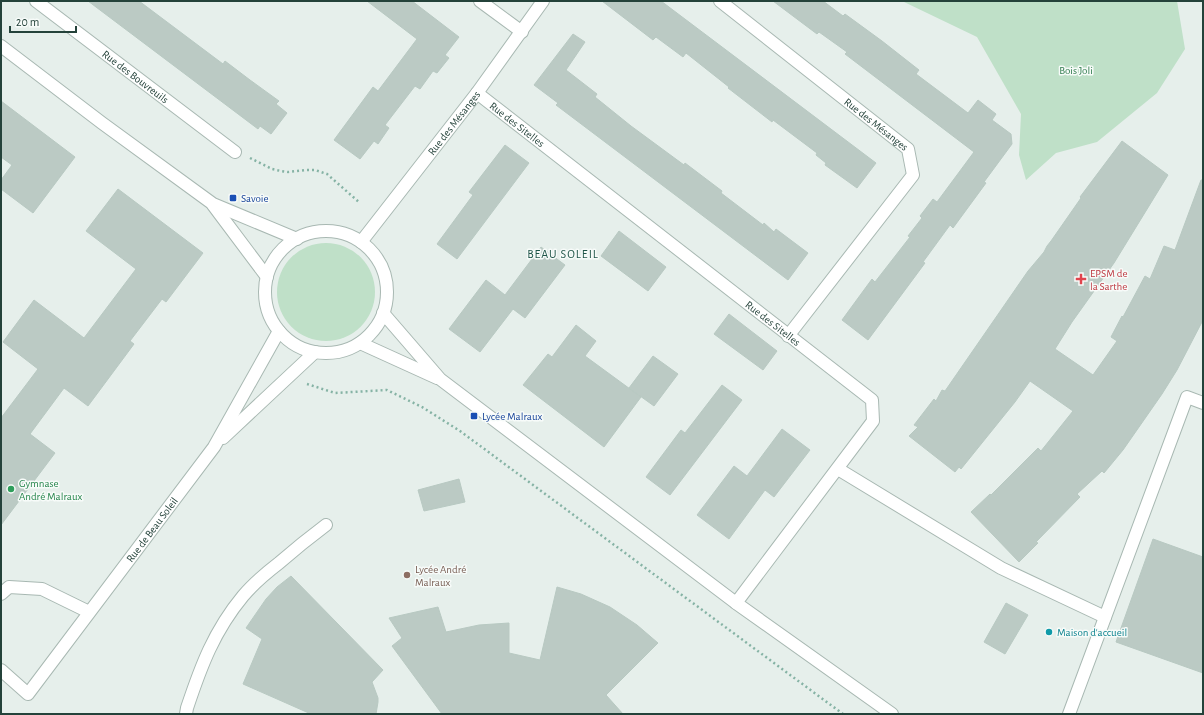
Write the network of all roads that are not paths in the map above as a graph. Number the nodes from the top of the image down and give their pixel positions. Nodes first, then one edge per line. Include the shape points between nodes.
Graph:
1 (36, 1) edge
2 (480, 1) edge
3 (543, 1) edge
4 (720, 1) edge
5 (522, 32) junction
6 (1, 46) edge
7 (478, 93) junction
8 (235, 152) road end
9 (213, 204) junction
10 (297, 239) junction
11 (361, 242) junction
12 (267, 277) junction
13 (384, 313) junction
14 (279, 331) junction
15 (788, 336) junction
16 (360, 343) junction
17 (315, 352) junction
18 (440, 379) junction
19 (1203, 403) edge
20 (214, 447) junction
21 (838, 469) junction
22 (326, 525) dead end
23 (1, 594) edge
24 (736, 603) junction
25 (89, 612) junction
26 (1105, 617) junction
27 (1, 670) edge
28 (186, 714) edge
29 (892, 714) edge
30 (1069, 714) edge

1 - 8 street, Rue des Bouvreuils
2 - 5 street
3 - 5 street, Rue des Mésanges
4 - 15 street, Rue des Mésanges via 908,149 913,175
5 - 7 street, Rue des Mésanges
6 - 9 street via 102,124
7 - 11 street, Rue des Mésanges
7 - 15 street, Rue des Sitelles
9 - 10 street
9 - 12 street
10 - 11 street via 323,231 346,234
10 - 12 street via 281,252
11 - 13 street via 373,253 384,273 387,298
12 - 14 street via 266,303
13 - 16 street via 376,327
13 - 18 street
14 - 17 street via 300,347
14 - 20 street, Rue de Beau Soleil
15 - 21 street, Rue des Sitelles via 872,400 873,421
16 - 17 street via 343,351
16 - 18 street
17 - 20 street, Rue de Beau Soleil
18 - 24 street
19 - 26 street via 1187,397
20 - 25 street, Rue de Beau Soleil
21 - 24 street, Rue des Sitelles
21 - 26 street via 1001,568
22 - 28 street via 263,576 243,596 220,627 200,670
23 - 25 street via 9,587 42,589
24 - 29 street
25 - 27 street, Rue de Beau Soleil via 28,694
26 - 30 street

